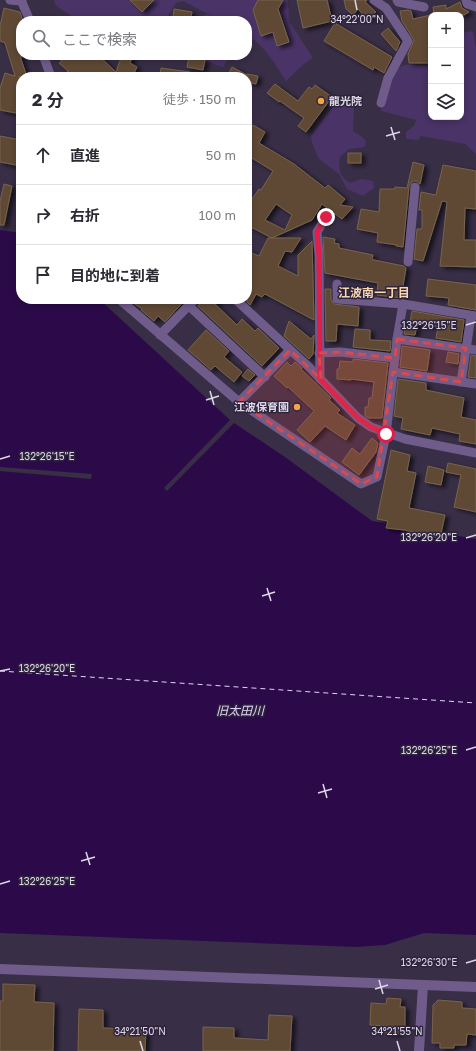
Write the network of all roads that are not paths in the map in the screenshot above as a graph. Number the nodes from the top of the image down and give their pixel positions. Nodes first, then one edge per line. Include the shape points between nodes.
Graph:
1 (10, 0) edge
2 (22, 0) edge
3 (374, 0) edge
4 (398, 0) edge
5 (466, 0) edge
6 (424, 7) dead end
7 (476, 7) edge
8 (28, 16) edge
9 (45, 60) edge
10 (49, 72) edge
11 (381, 103) dead end
12 (415, 188) dead end
13 (326, 217) dead end
14 (408, 262) dead end
15 (337, 284) dead end
16 (125, 304) edge
17 (190, 304) edge
18 (194, 304) edge
19 (240, 304) edge
20 (403, 304) junction
21 (474, 316) edge
22 (160, 335) junction
23 (397, 339) junction
24 (471, 349) edge
25 (290, 350) junction
26 (319, 353) junction
27 (395, 358) junction
28 (393, 372) junction
29 (265, 377) junction
30 (320, 379) junction
31 (461, 382) junction
32 (476, 384) edge
33 (239, 402) junction
34 (386, 434) junction
35 (476, 453) edge
36 (0, 969) edge
37 (423, 985) junction
38 (476, 987) edge
39 (419, 1051) edge

1 - 2 street
2 - 8 street
3 - 11 street via 386,8 408,41 388,78
4 - 6 street
5 - 7 street via 467,4
9 - 10 street
12 - 14 street
13 - 26 street via 317,232
15 - 20 street via 337,299
16 - 22 street
17 - 22 street
18 - 29 street
19 - 25 street
20 - 21 street
20 - 23 street
21 - 24 street
22 - 33 street
23 - 24 street
23 - 27 street
24 - 31 street
25 - 29 street
25 - 30 street
26 - 27 street via 340,352
26 - 30 street
27 - 28 street
28 - 31 street
28 - 34 street
29 - 33 street
30 - 34 street via 358,418
31 - 32 street
33 - 34 street via 361,484 377,477
34 - 35 street
36 - 37 street
37 - 38 street
37 - 39 street

